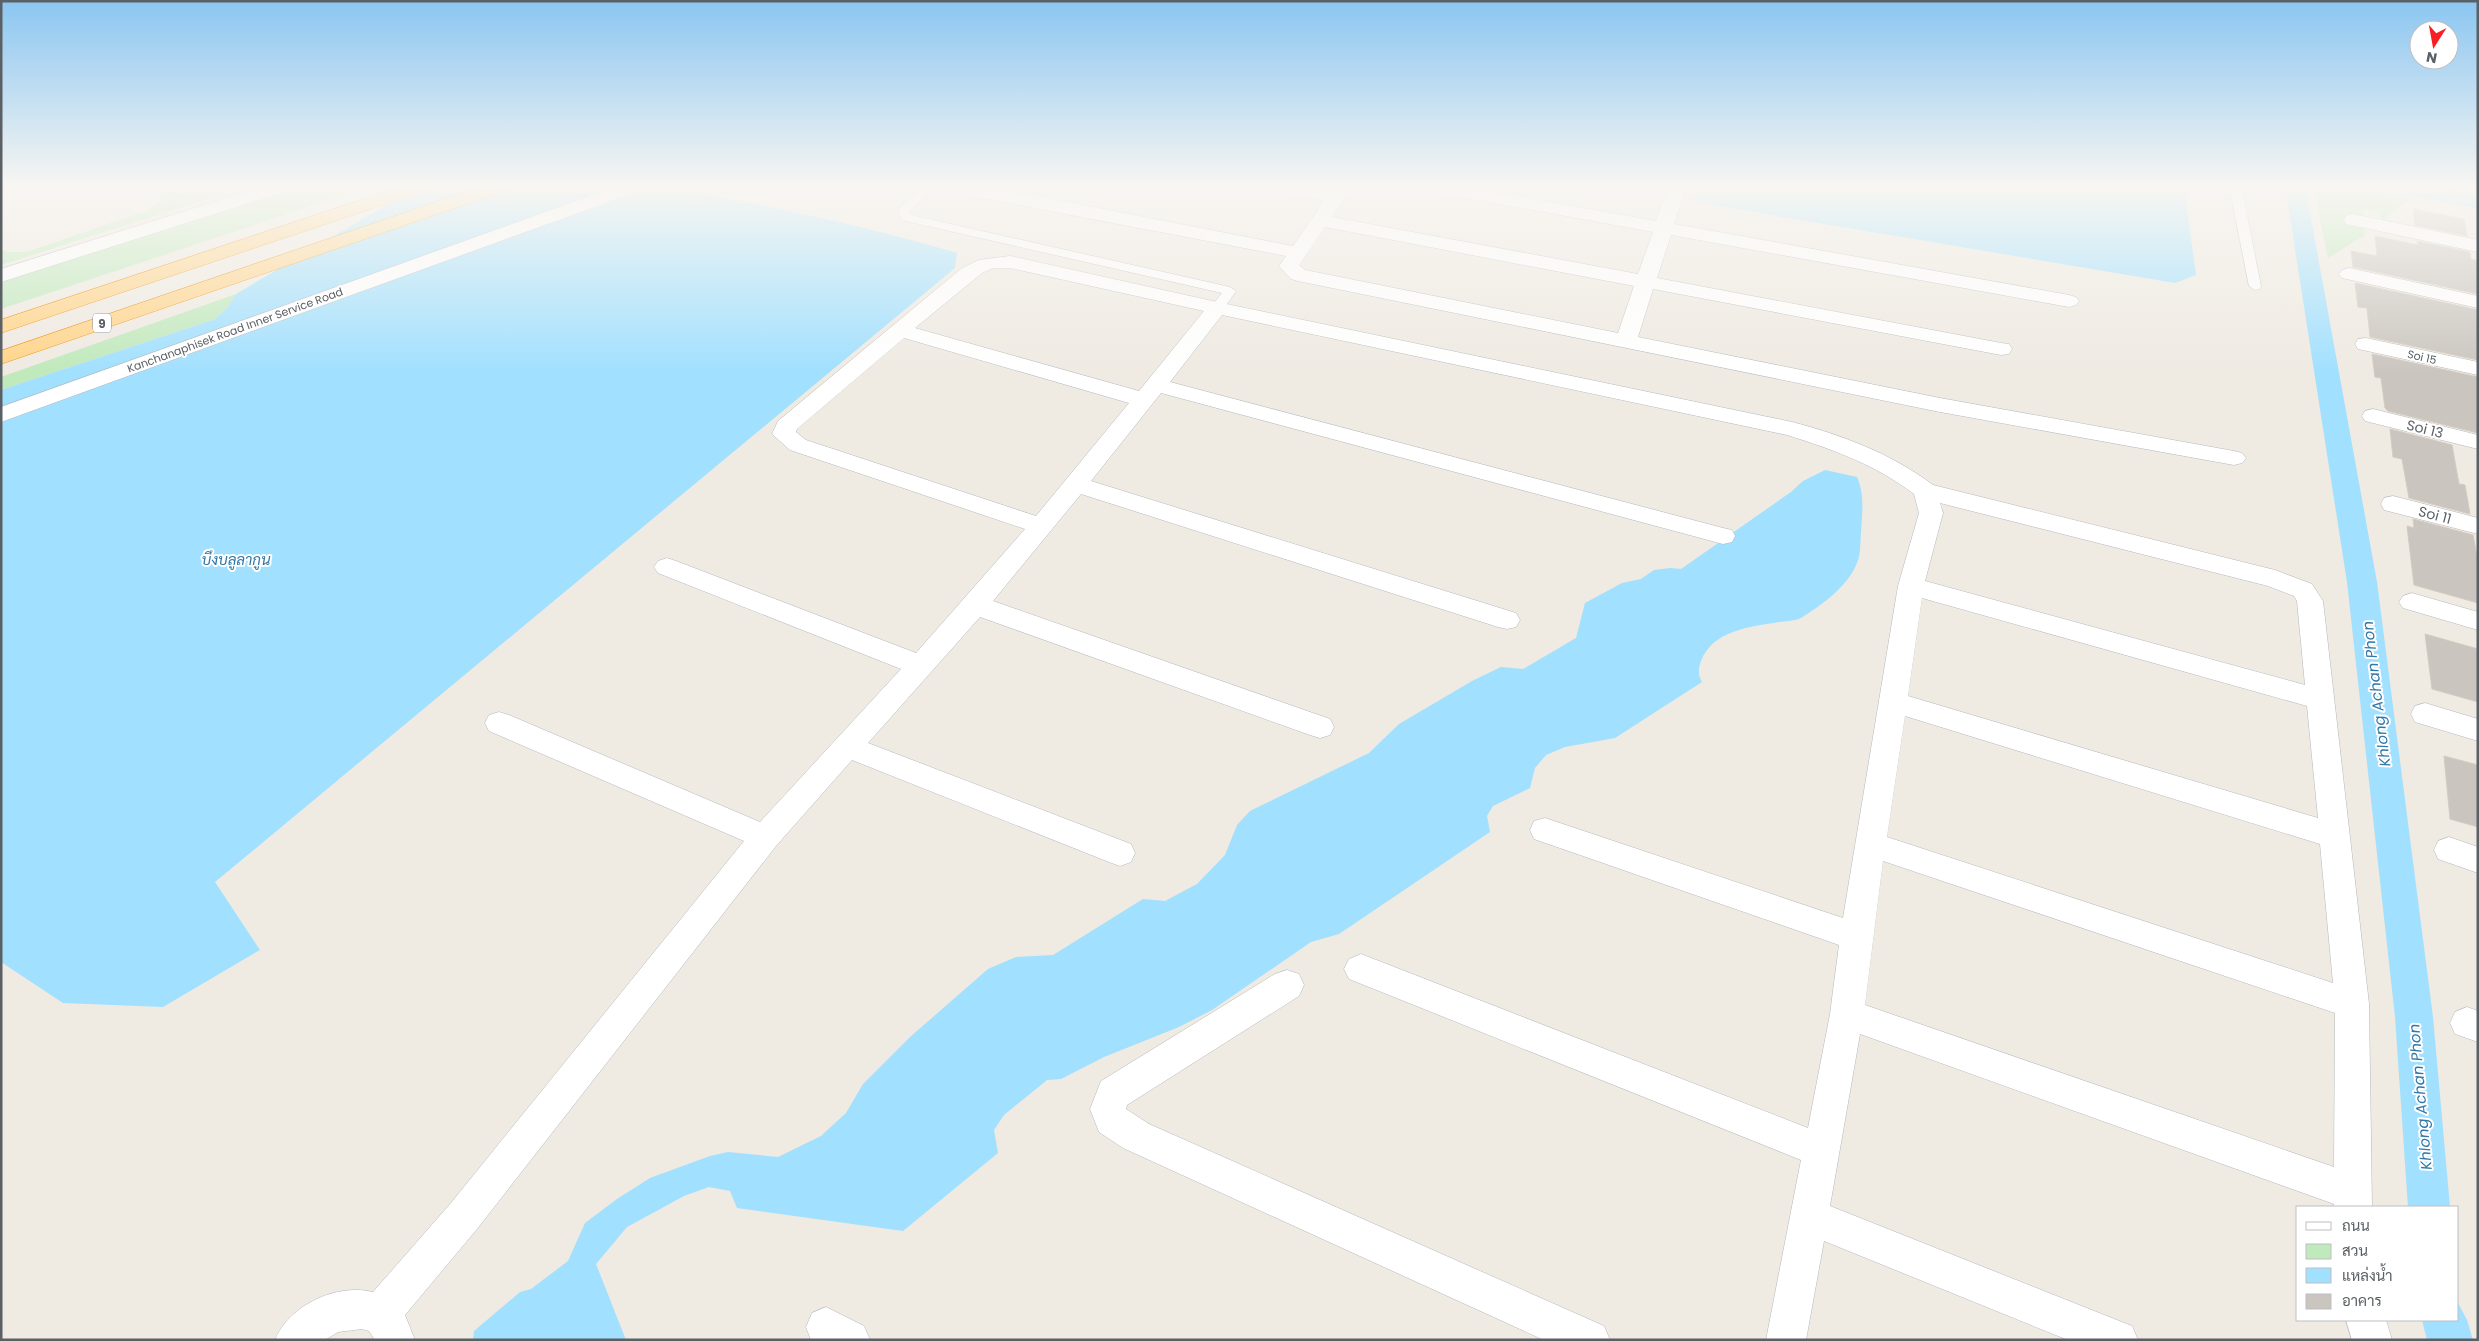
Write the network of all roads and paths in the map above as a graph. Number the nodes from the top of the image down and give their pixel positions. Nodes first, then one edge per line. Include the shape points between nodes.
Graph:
1 (89, 248) edge
2 (237, 248) edge
3 (321, 248) edge
4 (464, 248) edge
5 (1037, 248) edge
6 (1270, 248) edge
7 (1302, 248) edge
8 (1465, 248) edge
9 (1658, 248) edge
10 (1773, 248) edge
11 (2247, 248) edge
12 (1298, 253) junction
13 (2349, 274) dead end
14 (2, 275) edge
15 (1647, 282) junction
16 (2255, 286) dead end
17 (2069, 301) dead end
18 (2478, 302) edge
19 (1216, 308) junction
20 (1, 326) edge
21 (899, 330) junction
22 (1626, 341) junction
23 (2366, 344) dead end
24 (2001, 348) dead end
25 (1, 358) edge
26 (2478, 369) edge
27 (1151, 392) junction
28 (1, 414) edge
29 (2373, 416) dead end
30 (2478, 442) edge
31 (2234, 458) dead end
32 (1076, 484) junction
33 (1925, 490) junction
34 (2393, 504) dead end
35 (1041, 526) junction
36 (2478, 526) edge
37 (1723, 536) dead end
38 (668, 567) dead end
39 (1912, 586) junction
40 (2412, 602) dead end
41 (975, 605) junction
42 (1507, 620) dead end
43 (2478, 621) edge
44 (920, 665) junction
45 (2321, 700) junction
46 (1893, 702) junction
47 (2425, 714) dead end
48 (498, 723) dead end
49 (1320, 727) dead end
50 (2478, 730) edge
51 (848, 747) junction
52 (1545, 830) dead end
53 (2335, 836) junction
54 (766, 837) junction
55 (1871, 844) junction
56 (2449, 850) dead end
57 (1120, 852) dead end
58 (2478, 860) edge
59 (1856, 938) junction
60 (1361, 969) dead end
61 (1286, 985) dead end
62 (2352, 1004) junction
63 (1847, 1014) junction
64 (1822, 1151) junction
65 (2353, 1200) edge
66 (1810, 1217) junction
67 (2366, 1321) edge
68 (388, 1326) edge
69 (296, 1340) edge
70 (1590, 1340) edge
71 (1786, 1340) edge
72 (2118, 1340) edge
73 (2372, 1340) edge

1 - 14 street
2 - 20 highway, 9
3 - 25 highway, 9
4 - 28 street, Kanchanaphisek Road Inner Service Road
5 - 19 lane via 1230,291
6 - 12 street
7 - 12 street
8 - 15 street
9 - 15 street
10 - 17 street
11 - 16 lane
12 - 22 street via 1289,266 1298,275 1308,278
13 - 18 street
15 - 22 street
15 - 24 street
19 - 21 street via 1010,262 990,262 976,267
19 - 27 street
19 - 33 street via 1792,429 1833,441 1876,460 1911,478
21 - 27 street
21 - 35 street via 803,410 786,426 784,434 798,445
22 - 31 street via 1940,405
23 - 26 street, Soi 15
27 - 32 street
27 - 37 street
29 - 30 street, Soi 13
32 - 35 street
32 - 42 street
33 - 39 street via 1931,512
33 - 45 street via 2266,577 2303,590 2310,601
34 - 36 street, Soi 11
35 - 41 street
38 - 44 street
39 - 45 street
39 - 46 street
40 - 43 street
41 - 44 street
41 - 49 street
44 - 51 street
45 - 53 street
46 - 53 street
46 - 55 street
47 - 50 street
48 - 54 street
51 - 54 street
51 - 57 street
52 - 59 street
53 - 62 street
54 - 68 street via 464,1216
55 - 59 street
55 - 62 street
56 - 58 street
59 - 63 street
60 - 64 street
61 - 70 street via 1114,1093 1107,1105 1107,1114 1136,1136
62 - 65 street
63 - 64 street
63 - 65 street
64 - 66 street
66 - 71 street
66 - 72 street
67 - 73 street
68 - 69 street via 362,1308 339,1311 314,1323

